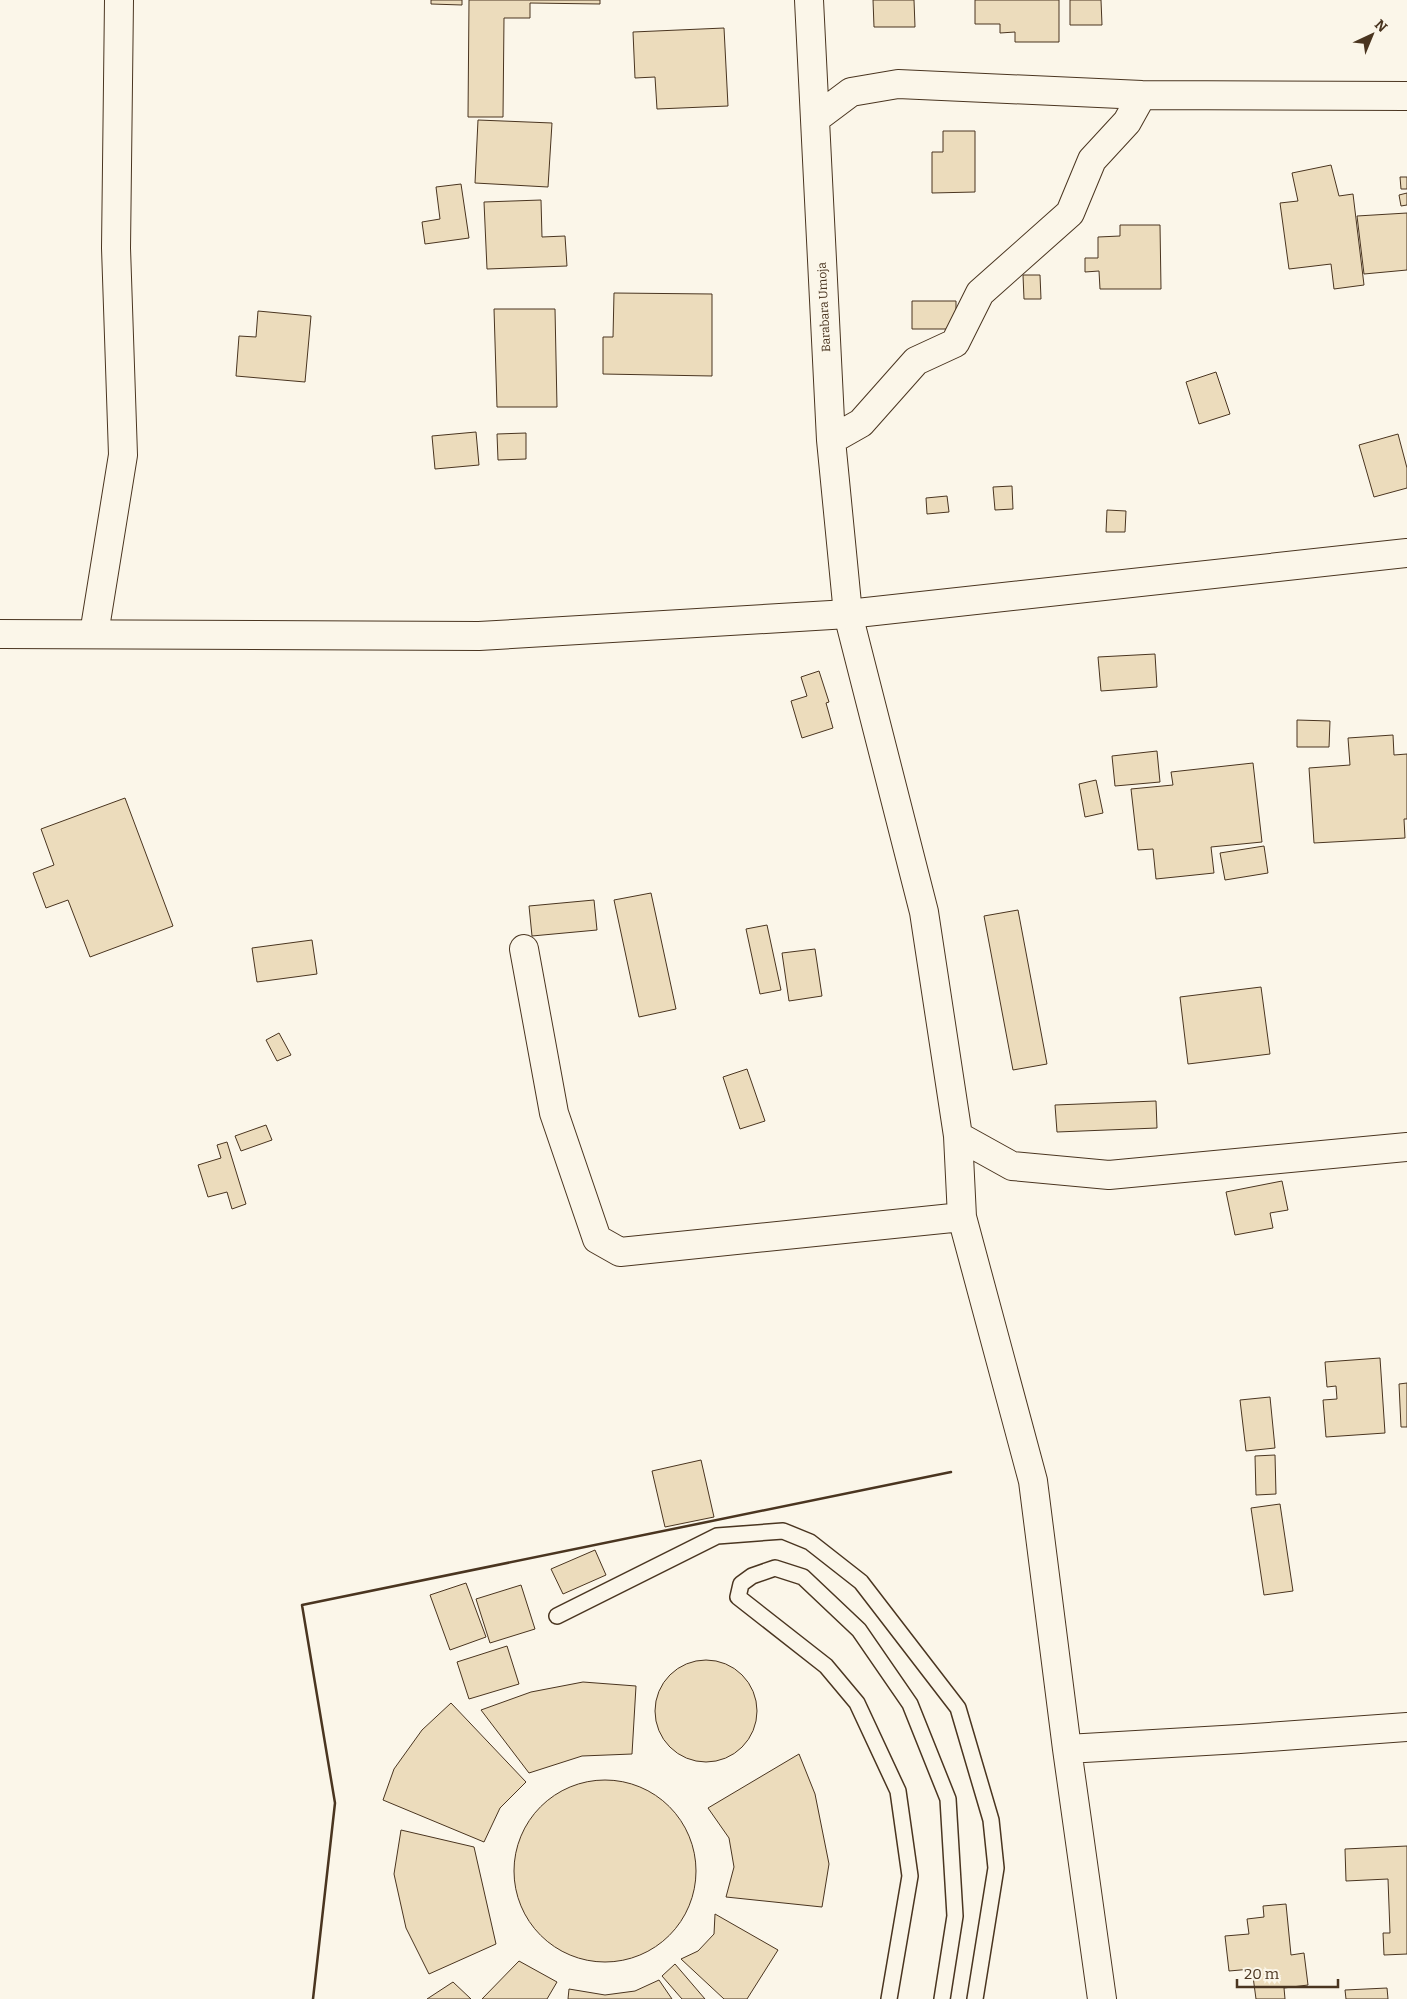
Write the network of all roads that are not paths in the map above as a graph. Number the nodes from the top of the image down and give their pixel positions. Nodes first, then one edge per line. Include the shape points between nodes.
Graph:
1 (118, 0) edge
2 (809, 0) edge
3 (1142, 95) junction
4 (1407, 96) edge
5 (815, 119) junction
6 (831, 440) junction
7 (1407, 554) edge
8 (848, 614) junction
9 (0, 634) edge
10 (94, 634) junction
11 (524, 949) dead end
12 (958, 1136) junction
13 (1407, 1148) edge
14 (962, 1217) junction
15 (556, 1616) dead end
16 (1407, 1726) edge
17 (1067, 1748) junction
18 (889, 1999) edge
19 (942, 1999) edge
20 (975, 1999) edge
21 (1102, 1999) edge

1 - 10 street via 116,248 123,455
2 - 5 street, Barabara Umoja
3 - 4 street
3 - 5 street via 898,84 850,92
3 - 6 street via 1127,122 1092,160 1070,213 980,293 955,342 916,362 862,424
5 - 6 street, Barabara Umoja
6 - 8 street, Barabara Umoja
7 - 8 street
8 - 10 street via 479,636
8 - 12 street, Barabara Umoja via 924,912
9 - 10 street
11 - 14 street via 554,1113 597,1239 620,1252
12 - 13 street via 1012,1166 1109,1174
12 - 14 street, Barabara Umoja
14 - 17 street, Barabara Umoja via 1033,1481
15 - 20 lane via 717,1536 743,1532 783,1531 810,1542 861,1582 958,1708 991,1820 996,1868
16 - 17 street
17 - 21 street, Barabara Umoja
18 - 19 lane via 910,1876 898,1791 857,1703 826,1666 738,1597 741,1584 752,1576 775,1568 803,1577 860,1630 910,1704 948,1799 955,1916

